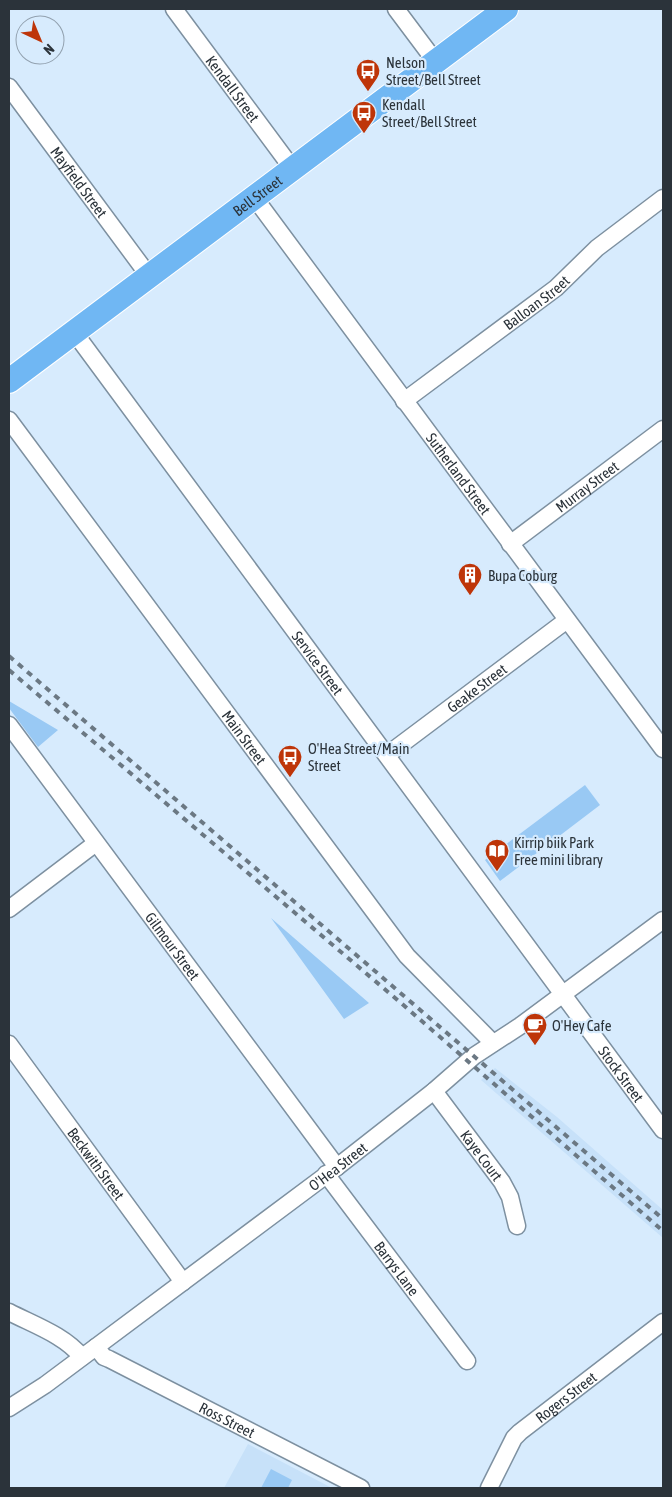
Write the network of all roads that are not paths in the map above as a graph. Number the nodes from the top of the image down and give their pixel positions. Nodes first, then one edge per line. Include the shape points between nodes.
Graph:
1 (174, 9) edge
2 (396, 9) edge
3 (506, 9) edge
4 (435, 61) junction
5 (9, 87) edge
6 (292, 168) junction
7 (254, 197) junction
8 (663, 198) edge
9 (149, 276) junction
10 (74, 332) junction
11 (9, 381) edge
12 (404, 401) junction
13 (9, 420) edge
14 (661, 436) edge
15 (510, 544) junction
16 (567, 620) junction
17 (9, 725) edge
18 (663, 749) edge
19 (387, 755) junction
20 (96, 844) junction
21 (10, 904) edge
22 (663, 920) edge
23 (562, 994) junction
24 (9, 1044) edge
25 (493, 1044) junction
26 (434, 1092) junction
27 (663, 1130) edge
28 (332, 1170) junction
29 (517, 1226) dead end
30 (182, 1282) junction
31 (9, 1312) edge
32 (663, 1322) edge
33 (96, 1347) junction
34 (82, 1357) junction
35 (467, 1362) dead end
36 (9, 1408) edge
37 (361, 1488) edge
38 (489, 1488) edge

1 - 6 street, Kendall Street
2 - 4 street
3 - 4 highway, Bell Street
4 - 6 highway, Bell Street
5 - 9 street, Mayfield Street
6 - 7 highway, Bell Street
7 - 9 highway, Bell Street
7 - 12 street, Sutherland Street
8 - 12 street, Balloan Street via 597,248 556,288
9 - 10 highway, Bell Street
10 - 11 highway, Bell Street
10 - 19 street, Service Street
12 - 15 street, Sutherland Street
13 - 25 street, Main Street via 407,956
14 - 15 street, Murray Street
15 - 16 street, Sutherland Street
16 - 18 street, Sutherland Street
16 - 19 street, Geake Street
17 - 20 street, Gilmour Street
19 - 23 street, Service Street
20 - 21 street
20 - 28 street, Gilmour Street
22 - 23 street, O'Hea Street
23 - 25 street, O'Hea Street
23 - 27 street, Stock Street
24 - 30 street, Beckwith Street
25 - 26 street, O'Hea Street via 474,1056
26 - 28 street, O'Hea Street
26 - 29 street, Kaye Court via 502,1182 510,1197
28 - 30 street, O'Hea Street
28 - 35 street, Barrys Lane
30 - 33 street, O'Hea Street
31 - 34 street via 64,1340
32 - 38 street, Rogers Street via 520,1432
33 - 34 street, O'Hea Street
33 - 37 street, Ross Street via 109,1359
34 - 36 street, O'Hea Street

